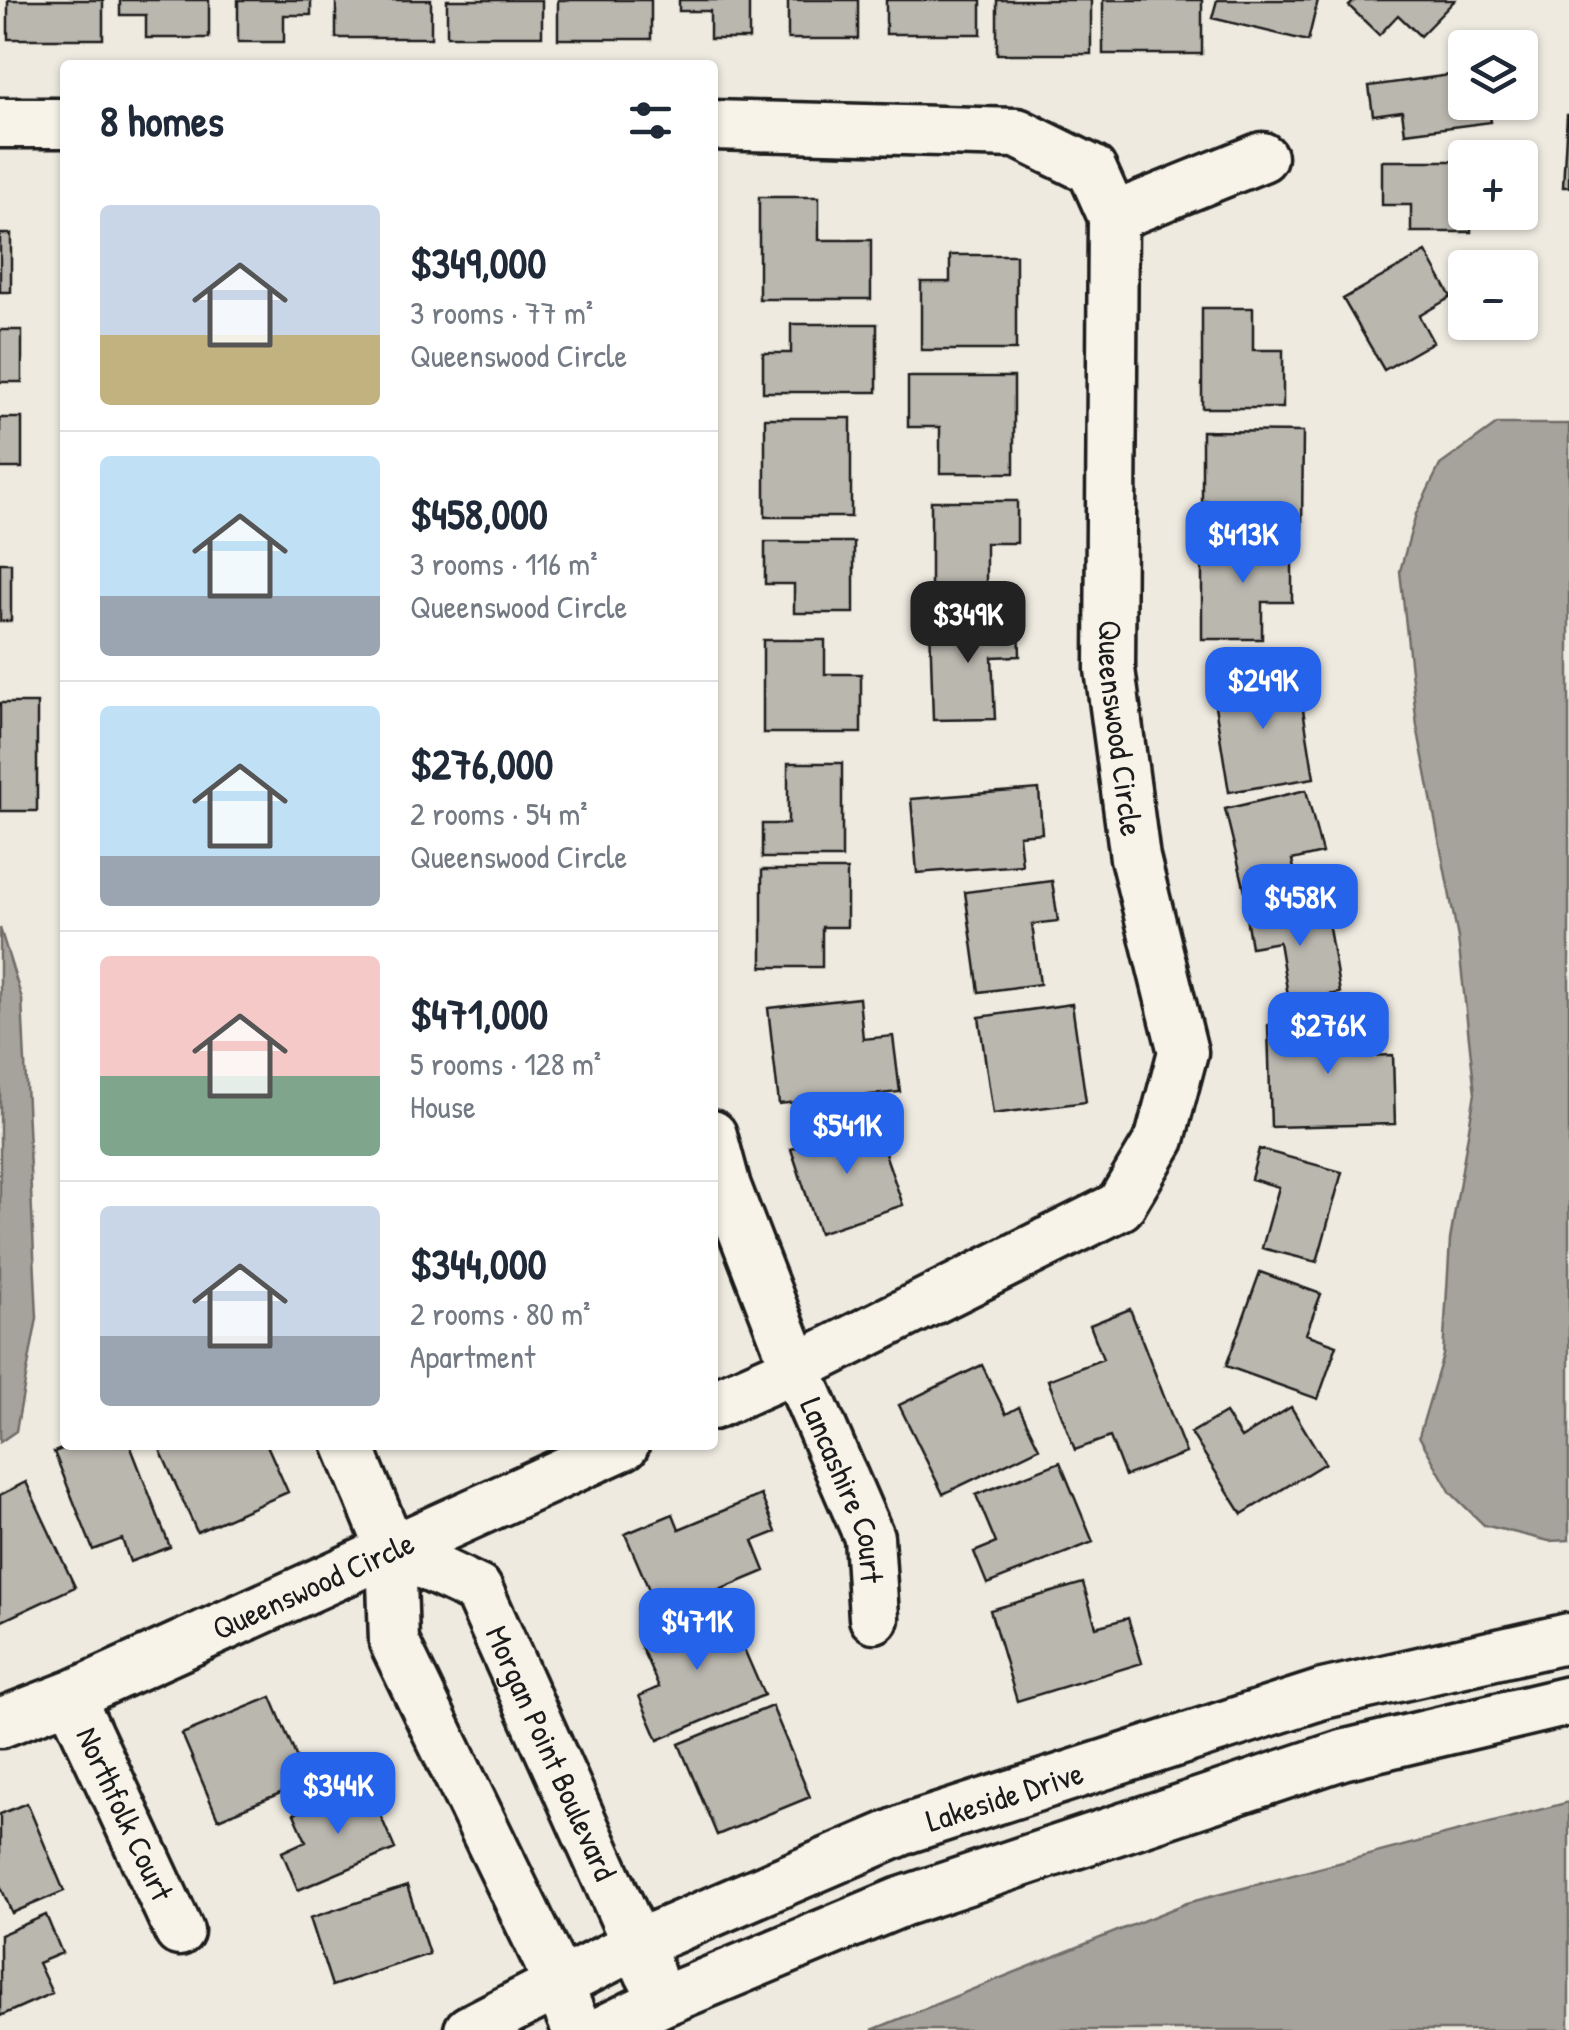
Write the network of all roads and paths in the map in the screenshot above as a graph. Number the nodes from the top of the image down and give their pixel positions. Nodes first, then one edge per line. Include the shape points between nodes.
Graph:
1 (0, 123) edge
2 (60, 123) edge
3 (718, 125) edge
4 (1262, 158) dead end
5 (1113, 217) junction
6 (718, 1158) edge
7 (796, 1368) junction
8 (718, 1403) edge
9 (350, 1450) edge
10 (613, 1450) edge
11 (392, 1550) junction
12 (874, 1618) dead end
13 (1569, 1638) edge
14 (70, 1696) junction
15 (1569, 1701) edge
16 (0, 1723) edge
17 (179, 1931) dead end
18 (635, 1945) junction
19 (558, 1983) junction
20 (663, 2001) junction
21 (468, 2030) edge
22 (577, 2030) edge
23 (604, 2030) edge

1 - 2 street
3 - 5 street, Queenswood Circle via 1018,133 1092,170
4 - 5 street
5 - 7 street, Queenswood Circle via 1110,669 1135,858 1183,1052 1160,1139 1120,1206
6 - 7 street, Lancashire Court
7 - 8 street, Queenswood Circle
7 - 12 street, Lancashire Court via 870,1536
9 - 11 street
10 - 11 street, Queenswood Circle
11 - 14 street, Queenswood Circle
11 - 18 street, Morgan Point Boulevard via 478,1590
11 - 19 street via 394,1642
13 - 18 street, Lakeside Drive via 1322,1694 908,1828
14 - 16 street, Queenswood Circle
14 - 17 street, Northfolk Court
15 - 20 street, Lakeside Drive via 1324,1761 901,1902
18 - 19 street, Lakeside Drive
18 - 20 street, Morgan Point Boulevard
19 - 21 street, Lakeside Drive
19 - 22 street
20 - 23 street, Lakeside Drive

